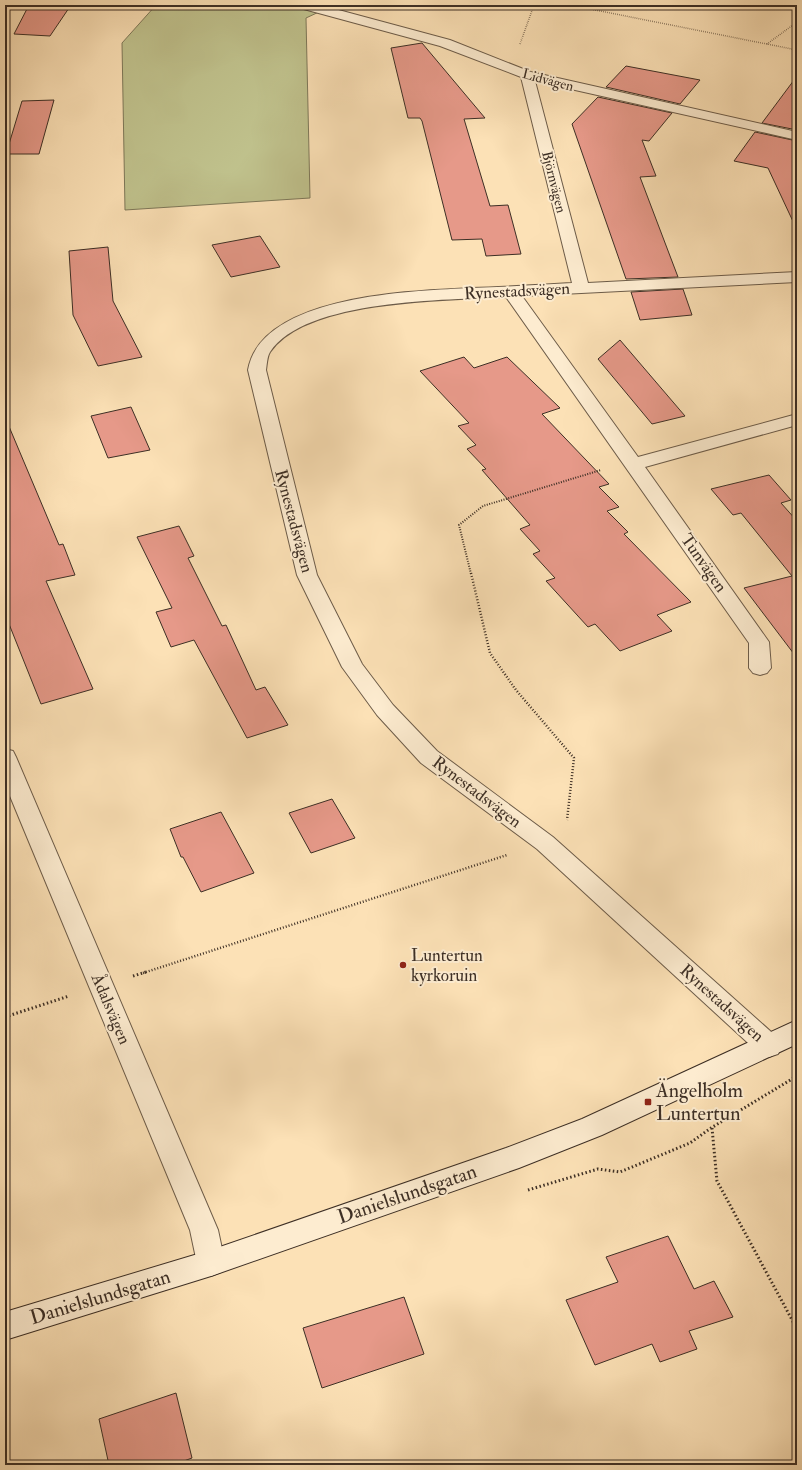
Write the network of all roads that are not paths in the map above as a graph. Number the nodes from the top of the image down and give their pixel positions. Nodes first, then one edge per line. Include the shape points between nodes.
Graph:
1 (305, 5) edge
2 (527, 76) junction
3 (797, 136) edge
4 (797, 277) edge
5 (581, 288) junction
6 (511, 292) junction
7 (797, 419) edge
8 (634, 464) junction
9 (760, 668) dead end
10 (5, 757) edge
11 (797, 1031) edge
12 (769, 1046) junction
13 (211, 1263) junction
14 (5, 1326) edge

1 - 2 street, Lidvägen via 445,43
2 - 3 street, Lidvägen
2 - 5 street, Björnvägen
4 - 5 street, Rynestadsvägen
5 - 6 street, Rynestadsvägen
6 - 8 street, Tunvägen
6 - 12 street, Rynestadsvägen via 374,300 331,311 300,323 272,340 262,350 257,370 307,575 353,667 385,710 429,757 545,843
7 - 8 street
8 - 9 street, Tunvägen via 759,642
10 - 13 street, Ådalsvägen via 204,1230
11 - 12 street, Danielslundsgatan
12 - 13 street, Danielslundsgatan via 592,1127 509,1159
13 - 14 street, Danielslundsgatan

